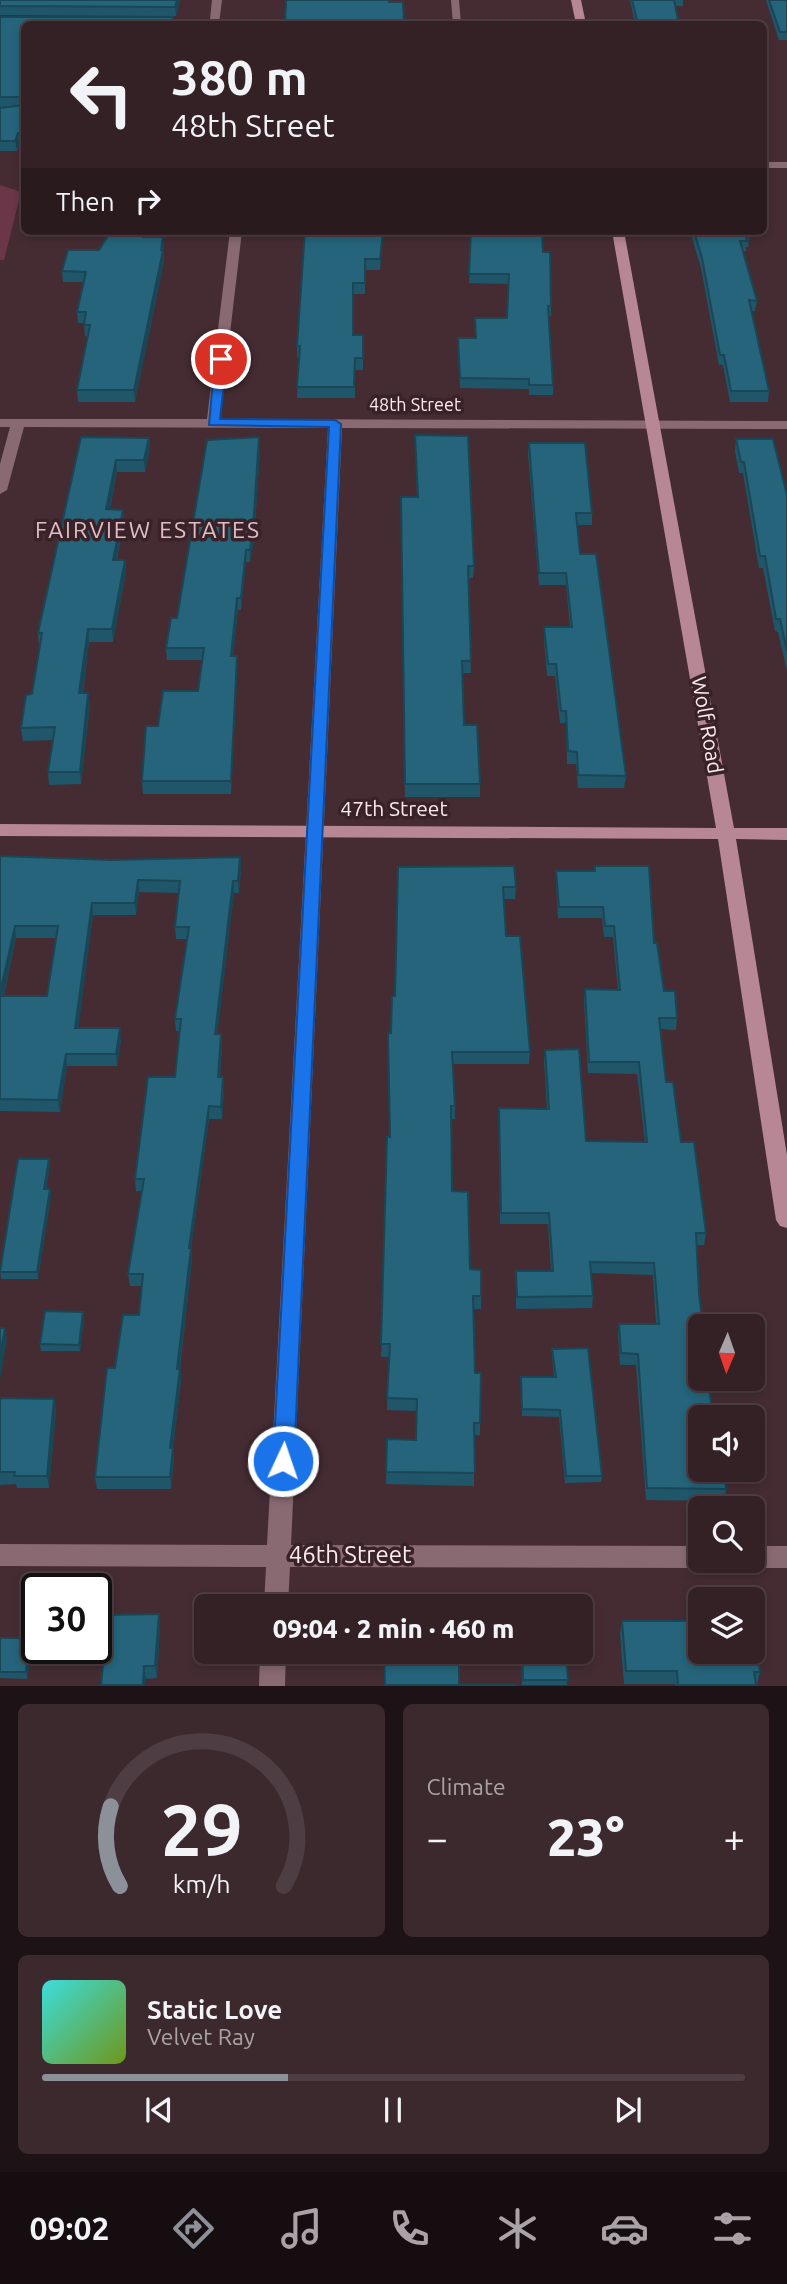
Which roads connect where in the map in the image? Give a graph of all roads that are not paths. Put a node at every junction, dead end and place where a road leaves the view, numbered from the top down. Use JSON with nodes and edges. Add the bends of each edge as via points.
{"nodes":[{"id":1,"x":217,"y":0,"type":"edge"},
{"id":2,"x":455,"y":0,"type":"edge"},
{"id":3,"x":576,"y":0,"type":"edge"},
{"id":4,"x":214,"y":21,"type":"edge"},
{"id":5,"x":457,"y":21,"type":"edge"},
{"id":6,"x":580,"y":21,"type":"edge"},
{"id":7,"x":767,"y":165,"type":"edge"},
{"id":8,"x":787,"y":165,"type":"edge"},
{"id":9,"x":236,"y":235,"type":"edge"},
{"id":10,"x":619,"y":235,"type":"edge"},
{"id":11,"x":0,"y":423,"type":"edge"},
{"id":12,"x":18,"y":423,"type":"junction"},
{"id":13,"x":213,"y":423,"type":"junction"},
{"id":14,"x":335,"y":424,"type":"junction"},
{"id":15,"x":652,"y":425,"type":"junction"},
{"id":16,"x":787,"y":425,"type":"edge"},
{"id":17,"x":0,"y":490,"type":"edge"},
{"id":18,"x":0,"y":830,"type":"edge"},
{"id":19,"x":315,"y":831,"type":"junction"},
{"id":20,"x":726,"y":834,"type":"junction"},
{"id":21,"x":787,"y":834,"type":"edge"},
{"id":22,"x":787,"y":1220,"type":"edge"},
{"id":23,"x":0,"y":1555,"type":"edge"},
{"id":24,"x":278,"y":1555,"type":"junction"},
{"id":25,"x":688,"y":1557,"type":"edge"},
{"id":26,"x":765,"y":1557,"type":"edge"},
{"id":27,"x":787,"y":1557,"type":"edge"},
{"id":28,"x":276,"y":1594,"type":"edge"},
{"id":29,"x":273,"y":1664,"type":"edge"},
{"id":30,"x":272,"y":1685,"type":"edge"}],
"edges":[{"from":1,"to":4,"type":"street"},
{"from":2,"to":5,"type":"lane"},
{"from":3,"to":6,"type":"main road"},
{"from":7,"to":8,"type":"street"},
{"from":9,"to":13,"type":"street"},
{"from":10,"to":15,"type":"main road","name":"Wolf Road"},
{"from":11,"to":12,"type":"street","name":"48th Street"},
{"from":12,"to":13,"type":"street","name":"48th Street"},
{"from":12,"to":17,"type":"street"},
{"from":13,"to":14,"type":"street","name":"48th Street"},
{"from":14,"to":15,"type":"street","name":"48th Street"},
{"from":14,"to":19,"type":"street"},
{"from":15,"to":16,"type":"street","name":"48th Street"},
{"from":15,"to":20,"type":"main road","name":"Wolf Road"},
{"from":18,"to":19,"type":"main road","name":"47th Street"},
{"from":19,"to":20,"type":"main road","name":"47th Street"},
{"from":19,"to":24,"type":"street"},
{"from":20,"to":21,"type":"main road","name":"47th Street"},
{"from":20,"to":22,"type":"main road","name":"Wolf Road"},
{"from":23,"to":24,"type":"street","name":"46th Street"},
{"from":24,"to":25,"type":"street","name":"46th Street"},
{"from":24,"to":28,"type":"street"},
{"from":26,"to":27,"type":"street"},
{"from":29,"to":30,"type":"street"}]}
